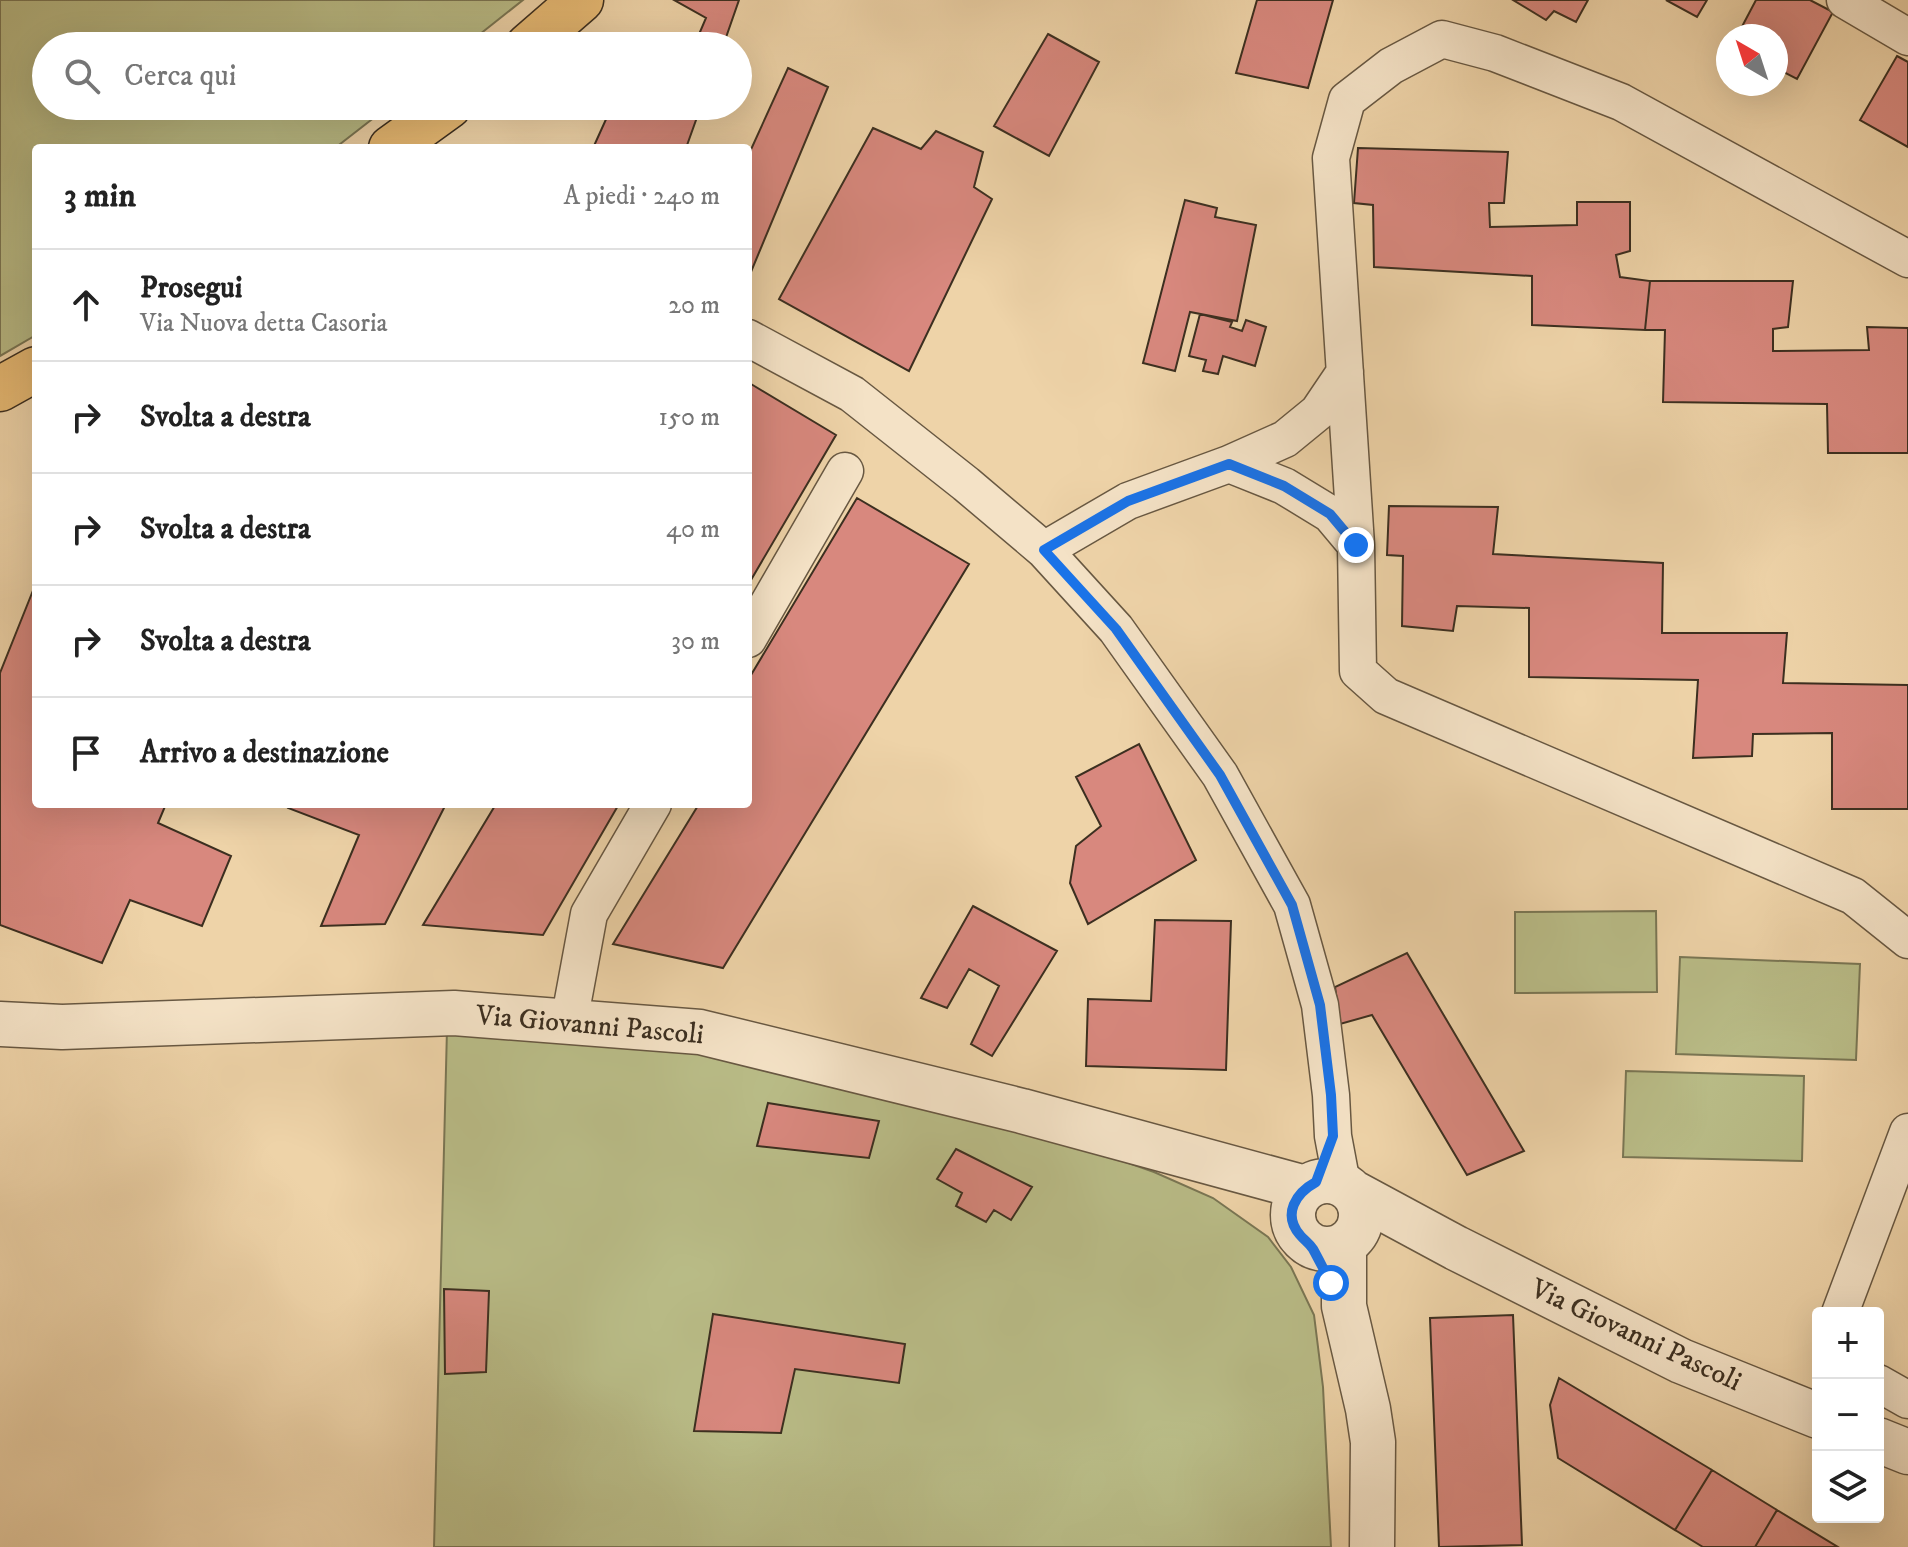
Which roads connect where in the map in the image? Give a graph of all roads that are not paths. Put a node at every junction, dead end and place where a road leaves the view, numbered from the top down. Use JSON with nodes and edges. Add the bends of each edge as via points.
{"nodes":[{"id":1,"x":581,"y":0,"type":"edge"},
{"id":2,"x":1845,"y":0,"type":"edge"},
{"id":3,"x":544,"y":32,"type":"edge"},
{"id":4,"x":1908,"y":37,"type":"edge"},
{"id":5,"x":430,"y":120,"type":"edge"},
{"id":6,"x":397,"y":144,"type":"edge"},
{"id":7,"x":1908,"y":259,"type":"edge"},
{"id":8,"x":752,"y":340,"type":"edge"},
{"id":9,"x":32,"y":371,"type":"edge"},
{"id":10,"x":1345,"y":372,"type":"junction"},
{"id":11,"x":0,"y":389,"type":"edge"},
{"id":12,"x":1229,"y":464,"type":"junction"},
{"id":13,"x":845,"y":471,"type":"dead end"},
{"id":14,"x":1356,"y":545,"type":"junction"},
{"id":15,"x":1044,"y":550,"type":"junction"},
{"id":16,"x":752,"y":632,"type":"edge"},
{"id":17,"x":651,"y":808,"type":"edge"},
{"id":18,"x":1908,"y":940,"type":"edge"},
{"id":19,"x":569,"y":1022,"type":"junction"},
{"id":20,"x":0,"y":1024,"type":"edge"},
{"id":21,"x":1908,"y":1132,"type":"edge"},
{"id":22,"x":1327,"y":1212,"type":"junction"},
{"id":23,"x":1842,"y":1307,"type":"edge"},
{"id":24,"x":1884,"y":1386,"type":"edge"},
{"id":25,"x":1908,"y":1400,"type":"edge"},
{"id":26,"x":1812,"y":1414,"type":"edge"},
{"id":27,"x":1884,"y":1442,"type":"edge"},
{"id":28,"x":1908,"y":1452,"type":"edge"},
{"id":29,"x":1372,"y":1547,"type":"edge"}],
"edges":[{"from":1,"to":3,"type":"highway"},
{"from":2,"to":4,"type":"street"},
{"from":5,"to":6,"type":"highway"},
{"from":7,"to":10,"type":"street","via":[[1621,102],[1495,53],[1442,39],[1391,66],[1347,100],[1331,158]]},
{"from":8,"to":15,"type":"street","via":[[852,394]]},
{"from":9,"to":11,"type":"highway"},
{"from":10,"to":12,"type":"street","via":[[1318,412],[1285,439]]},
{"from":10,"to":14,"type":"street"},
{"from":12,"to":14,"type":"street","via":[[1284,486],[1330,514]]},
{"from":12,"to":15,"type":"street","via":[[1128,501]]},
{"from":13,"to":16,"type":"street"},
{"from":14,"to":18,"type":"street","via":[[1358,671],[1386,696],[1853,896]]},
{"from":15,"to":22,"type":"street","via":[[1116,629],[1220,775],[1292,905],[1320,1005],[1331,1095]]},
{"from":17,"to":19,"type":"street","via":[[589,914]]},
{"from":19,"to":20,"type":"street","name":"Via Giovanni Pascoli","via":[[454,1013],[62,1027]]},
{"from":19,"to":22,"type":"street","name":"Via Giovanni Pascoli","via":[[700,1032],[1022,1111],[1167,1151]]},
{"from":21,"to":23,"type":"street"},
{"from":22,"to":26,"type":"street","name":"Via Giovanni Pascoli","via":[[1456,1248],[1681,1361]]},
{"from":22,"to":29,"type":"street","via":[[1371,1425]]},
{"from":24,"to":25,"type":"street"},
{"from":27,"to":28,"type":"street"}]}
